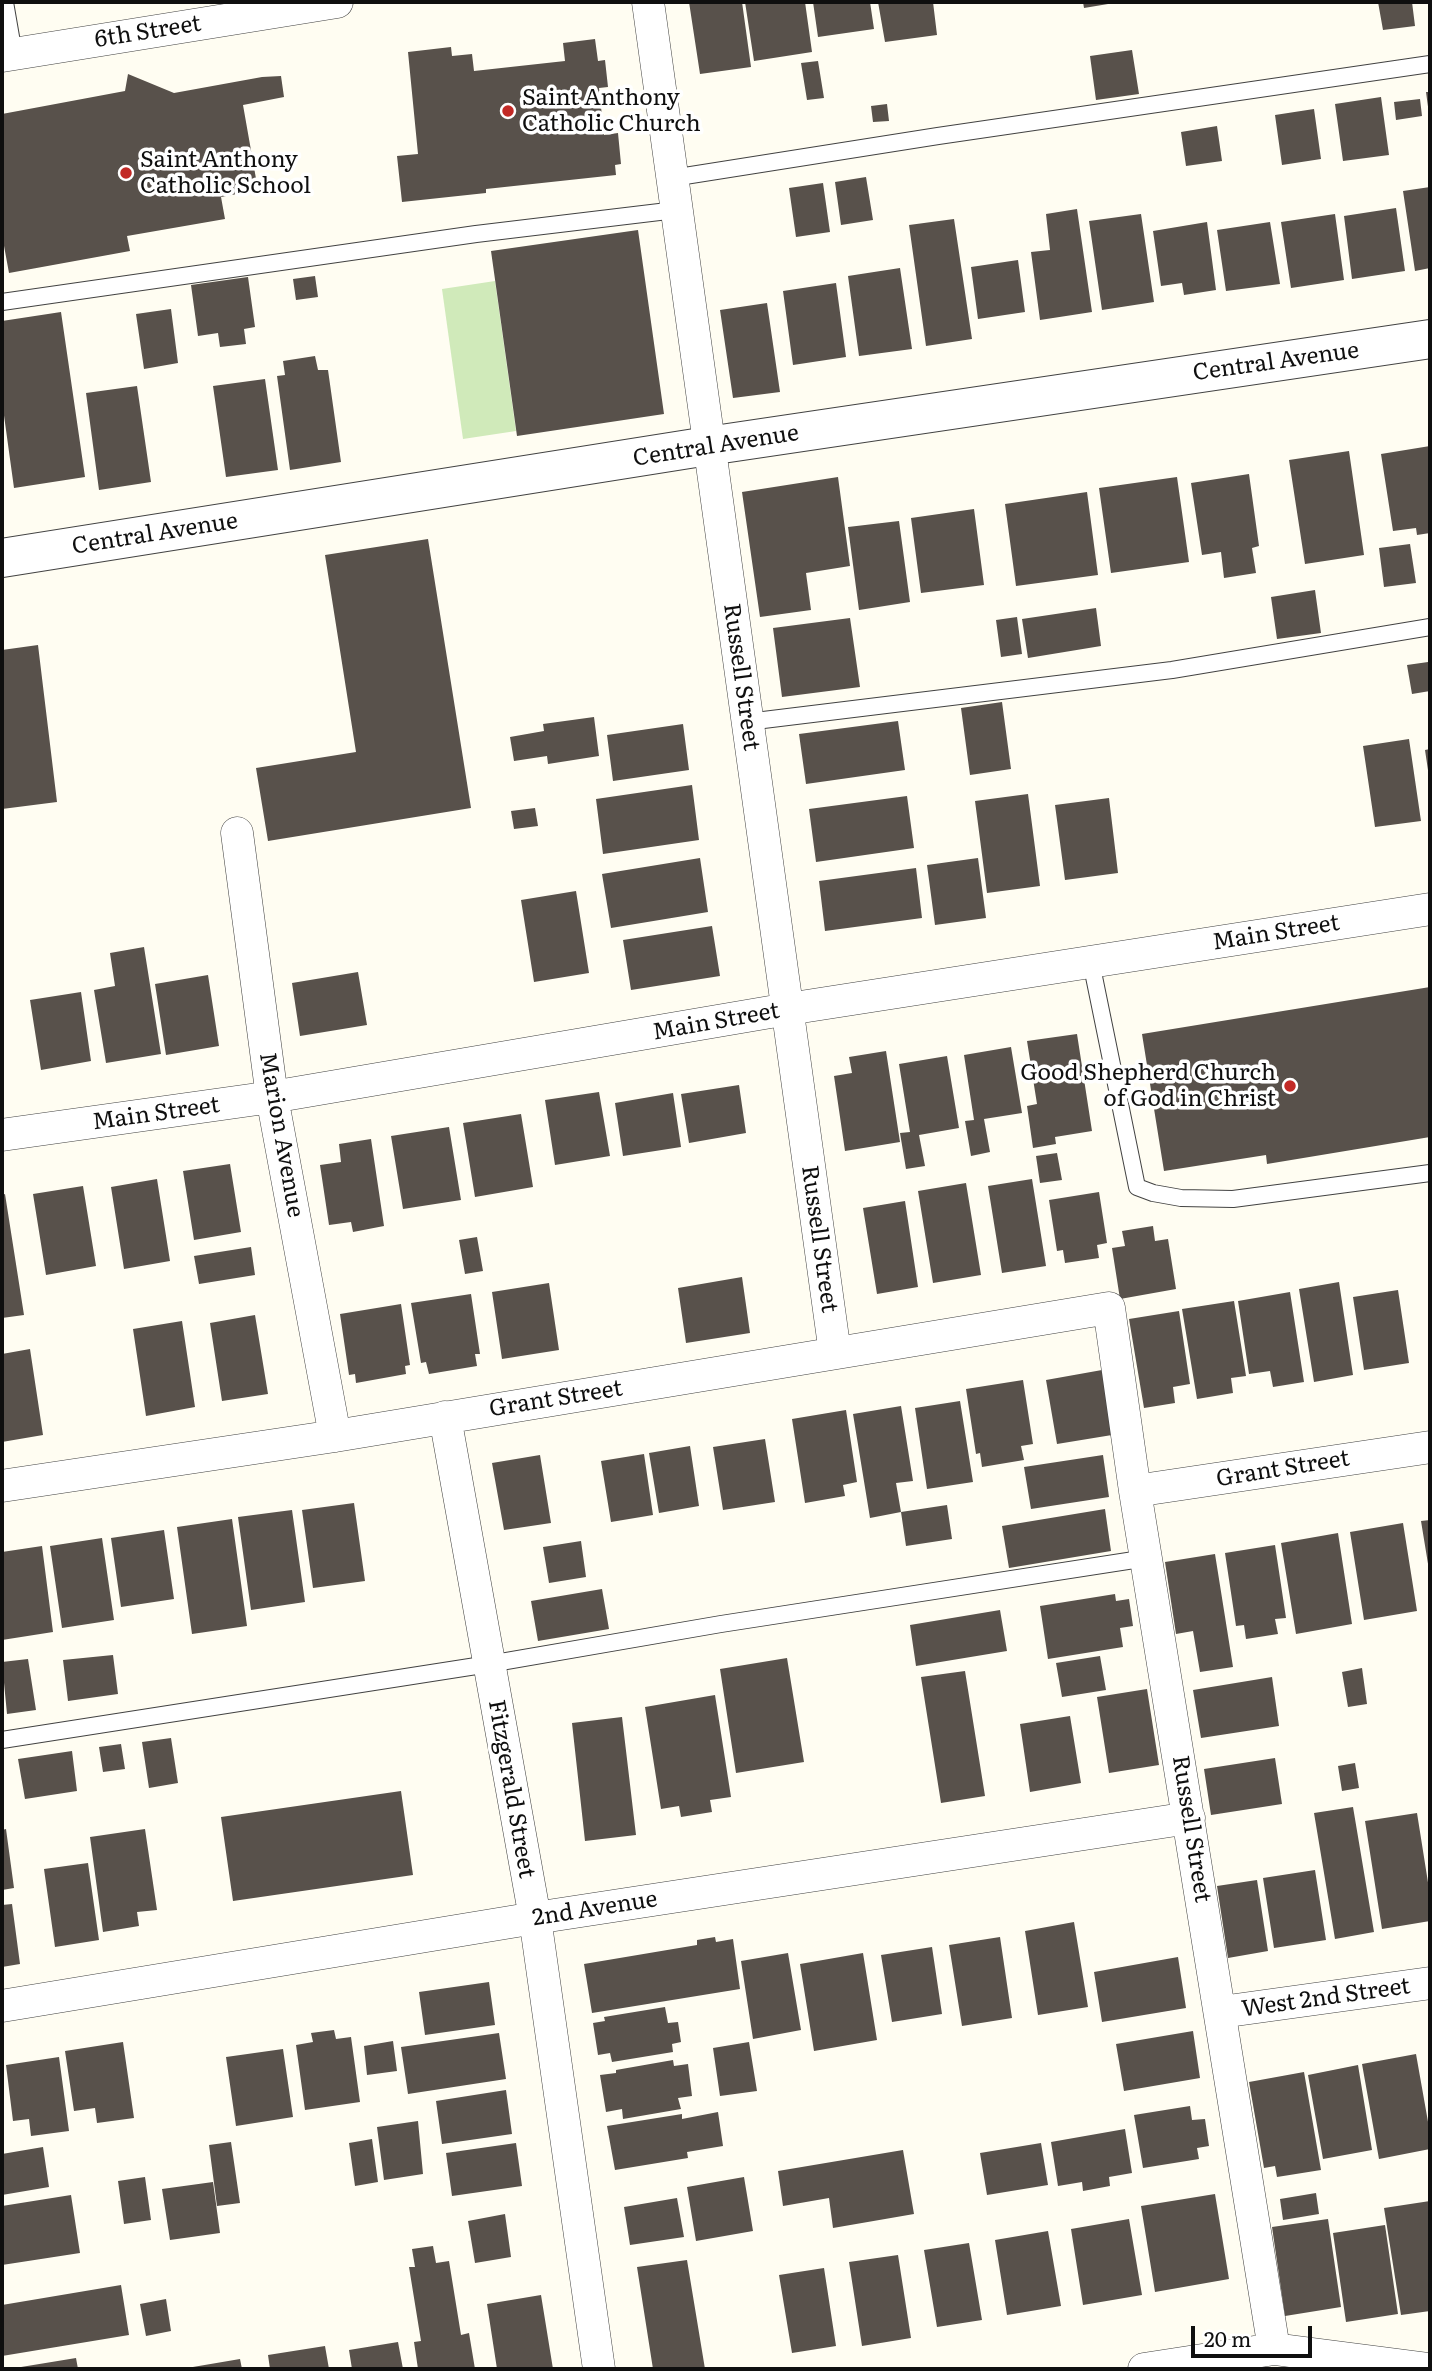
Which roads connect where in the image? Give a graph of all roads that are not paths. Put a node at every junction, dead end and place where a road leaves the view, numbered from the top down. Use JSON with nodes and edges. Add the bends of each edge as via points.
{"nodes":[{"id":1,"x":5,"y":2,"type":"edge"},
{"id":2,"x":337,"y":2,"type":"edge"},
{"id":3,"x":648,"y":2,"type":"edge"},
{"id":4,"x":8,"y":55,"type":"edge"},
{"id":5,"x":1430,"y":64,"type":"edge"},
{"id":6,"x":672,"y":178,"type":"junction"},
{"id":7,"x":676,"y":210,"type":"junction"},
{"id":8,"x":2,"y":302,"type":"edge"},
{"id":9,"x":1430,"y":339,"type":"edge"},
{"id":10,"x":708,"y":446,"type":"junction"},
{"id":11,"x":2,"y":558,"type":"edge"},
{"id":12,"x":1430,"y":627,"type":"edge"},
{"id":13,"x":747,"y":722,"type":"junction"},
{"id":14,"x":237,"y":833,"type":"dead end"},
{"id":15,"x":1430,"y":909,"type":"edge"},
{"id":16,"x":1091,"y":962,"type":"junction"},
{"id":17,"x":788,"y":1009,"type":"junction"},
{"id":18,"x":272,"y":1097,"type":"junction"},
{"id":19,"x":2,"y":1135,"type":"edge"},
{"id":20,"x":1430,"y":1173,"type":"edge"},
{"id":21,"x":1109,"y":1308,"type":"joint"},
{"id":22,"x":835,"y":1353,"type":"junction"},
{"id":23,"x":445,"y":1417,"type":"junction"},
{"id":24,"x":335,"y":1436,"type":"junction"},
{"id":25,"x":1430,"y":1447,"type":"edge"},
{"id":26,"x":2,"y":1486,"type":"edge"},
{"id":27,"x":1135,"y":1490,"type":"junction"},
{"id":28,"x":1147,"y":1558,"type":"junction"},
{"id":29,"x":489,"y":1664,"type":"junction"},
{"id":30,"x":2,"y":1740,"type":"edge"},
{"id":31,"x":1189,"y":1818,"type":"junction"},
{"id":32,"x":535,"y":1918,"type":"junction"},
{"id":33,"x":1430,"y":1983,"type":"edge"},
{"id":34,"x":2,"y":2006,"type":"edge"},
{"id":35,"x":1221,"y":2012,"type":"junction"},
{"id":36,"x":1274,"y":2359,"type":"edge"},
{"id":37,"x":599,"y":2369,"type":"edge"},
{"id":38,"x":1144,"y":2369,"type":"edge"},
{"id":39,"x":1429,"y":2369,"type":"edge"}],
"edges":[{"from":1,"to":4,"type":"lane"},
{"from":2,"to":4,"type":"street","name":"6th Street"},
{"from":3,"to":6,"type":"street","name":"Russell Street"},
{"from":5,"to":6,"type":"lane"},
{"from":6,"to":7,"type":"street","name":"Russell Street"},
{"from":7,"to":8,"type":"lane"},
{"from":7,"to":10,"type":"street","name":"Russell Street"},
{"from":9,"to":10,"type":"street","name":"Central Avenue"},
{"from":10,"to":11,"type":"street","name":"Central Avenue"},
{"from":10,"to":13,"type":"street","name":"Russell Street"},
{"from":12,"to":13,"type":"lane","via":[[1172,670]]},
{"from":13,"to":17,"type":"street","name":"Russell Street"},
{"from":14,"to":18,"type":"street","name":"Marion Avenue"},
{"from":15,"to":16,"type":"street","name":"Main Street"},
{"from":16,"to":17,"type":"street","name":"Main Street"},
{"from":16,"to":20,"type":"lane","via":[[1137,1186],[1181,1198],[1233,1199]]},
{"from":17,"to":18,"type":"street","name":"Main Street"},
{"from":17,"to":22,"type":"street","name":"Russell Street"},
{"from":18,"to":19,"type":"street","name":"Main Street"},
{"from":18,"to":24,"type":"street","name":"Marion Avenue"},
{"from":21,"to":22,"type":"street","name":"Grant Street"},
{"from":21,"to":27,"type":"street","name":"Russell Street"},
{"from":22,"to":23,"type":"street","name":"Grant Street"},
{"from":23,"to":24,"type":"street","name":"Grant Street"},
{"from":23,"to":29,"type":"street","name":"Fitzgerald Street"},
{"from":24,"to":26,"type":"street","name":"Grant Street"},
{"from":25,"to":27,"type":"street","name":"Grant Street"},
{"from":27,"to":28,"type":"street","name":"Russell Street"},
{"from":28,"to":29,"type":"lane"},
{"from":28,"to":31,"type":"street","name":"Russell Street"},
{"from":29,"to":30,"type":"lane"},
{"from":29,"to":32,"type":"street","name":"Fitzgerald Street"},
{"from":31,"to":32,"type":"street","name":"2nd Avenue"},
{"from":31,"to":35,"type":"street","name":"Russell Street"},
{"from":32,"to":34,"type":"street","name":"2nd Avenue"},
{"from":32,"to":37,"type":"street","name":"Fitzgerald Street"},
{"from":33,"to":35,"type":"street","name":"West 2nd Street"},
{"from":35,"to":36,"type":"street","name":"Russell Street"},
{"from":36,"to":38,"type":"street"},
{"from":36,"to":39,"type":"street"}]}
